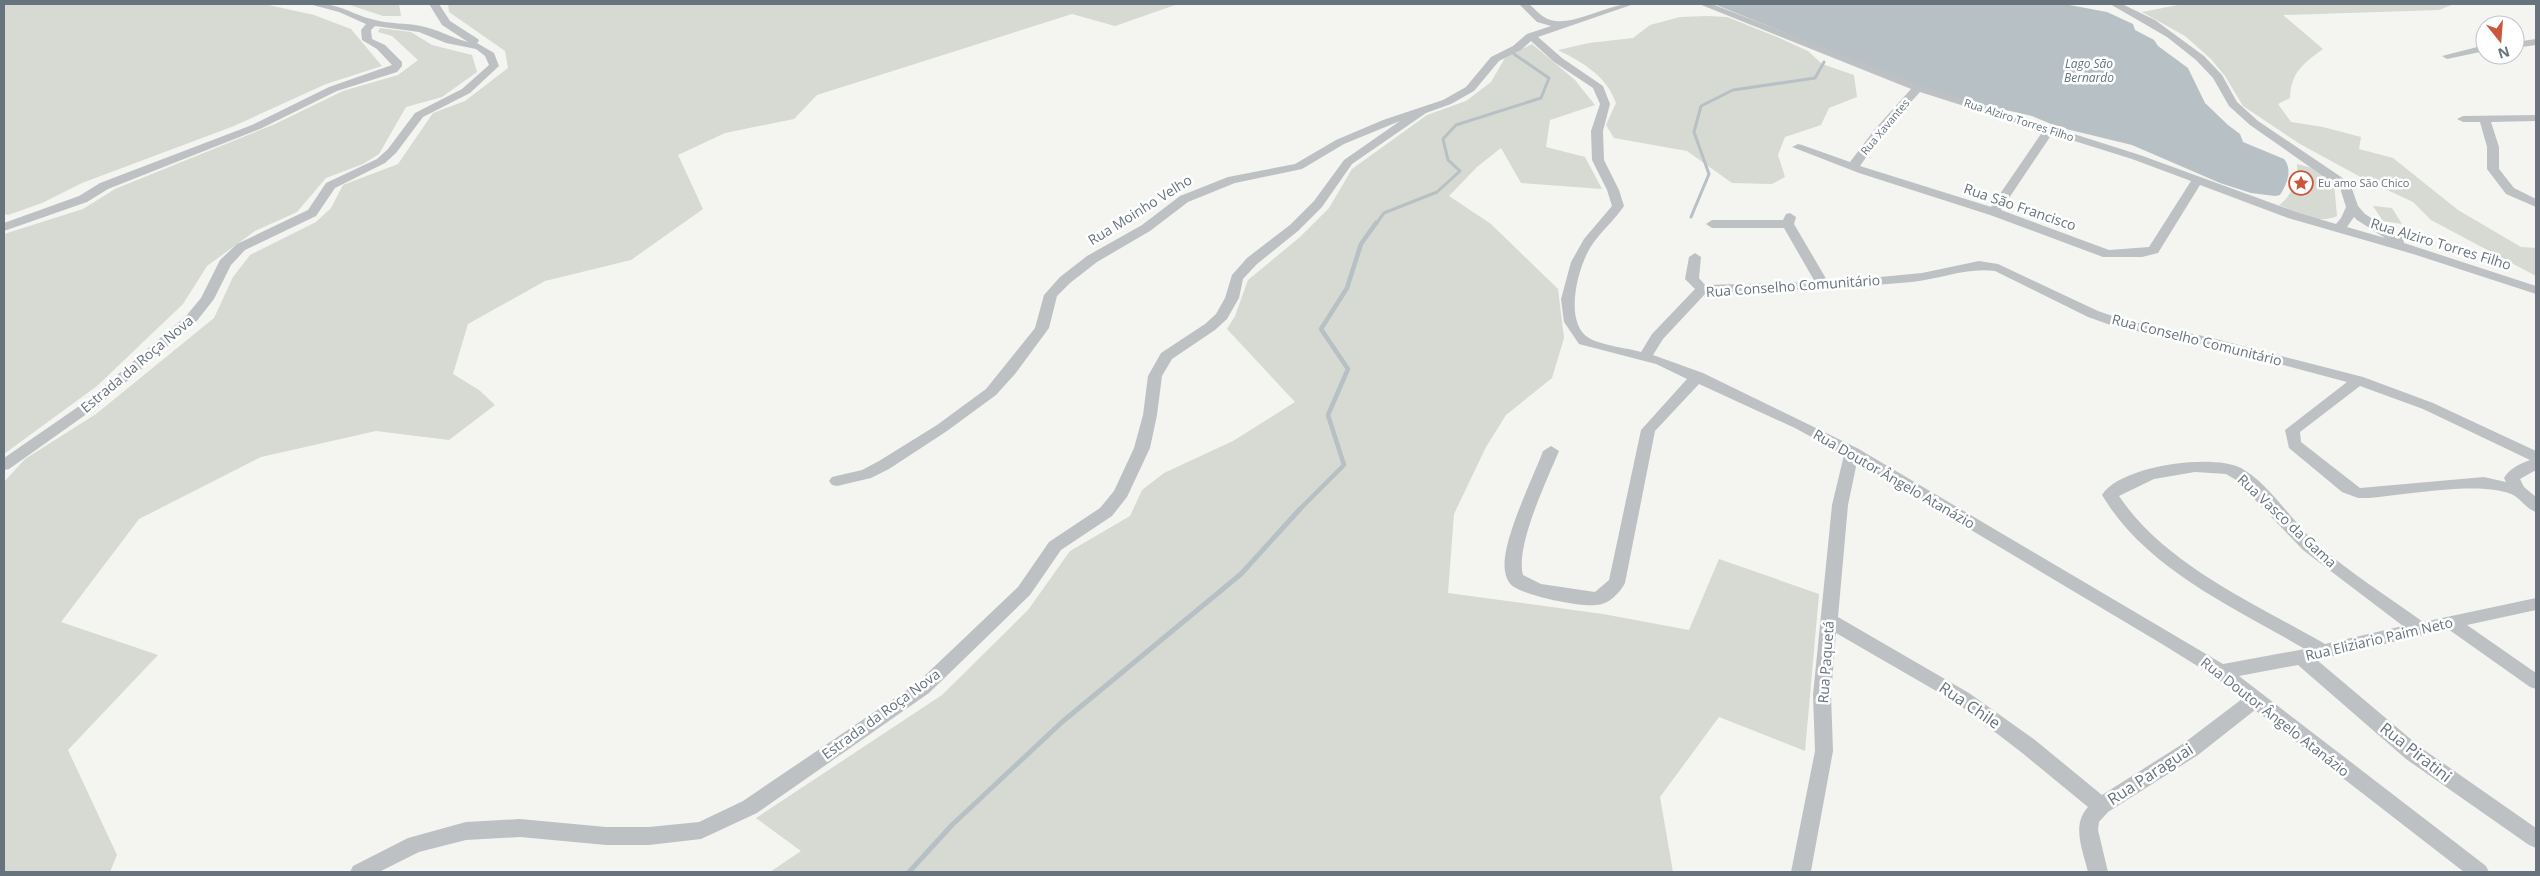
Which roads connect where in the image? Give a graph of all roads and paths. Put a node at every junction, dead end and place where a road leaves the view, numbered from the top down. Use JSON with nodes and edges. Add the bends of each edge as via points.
{"nodes":[{"id":1,"x":314,"y":4,"type":"edge"},
{"id":2,"x":434,"y":4,"type":"edge"},
{"id":3,"x":1524,"y":4,"type":"edge"},
{"id":4,"x":1629,"y":4,"type":"edge"},
{"id":5,"x":1704,"y":4,"type":"edge"},
{"id":6,"x":2115,"y":4,"type":"edge"},
{"id":7,"x":372,"y":23,"type":"junction"},
{"id":8,"x":1558,"y":25,"type":"junction"},
{"id":9,"x":1531,"y":36,"type":"junction"},
{"id":10,"x":482,"y":49,"type":"junction"},
{"id":11,"x":2475,"y":50,"type":"edge"},
{"id":12,"x":2447,"y":56,"type":"dead end"},
{"id":13,"x":1918,"y":88,"type":"junction"},
{"id":14,"x":1422,"y":112,"type":"junction"},
{"id":15,"x":2536,"y":118,"type":"edge"},
{"id":16,"x":2463,"y":119,"type":"dead end"},
{"id":17,"x":2485,"y":119,"type":"junction"},
{"id":18,"x":2049,"y":130,"type":"junction"},
{"id":19,"x":1798,"y":147,"type":"dead end"},
{"id":20,"x":1852,"y":167,"type":"junction"},
{"id":21,"x":2198,"y":179,"type":"junction"},
{"id":22,"x":2536,"y":190,"type":"edge"},
{"id":23,"x":2510,"y":191,"type":"junction"},
{"id":24,"x":2536,"y":203,"type":"edge"},
{"id":25,"x":2352,"y":207,"type":"junction"},
{"id":26,"x":1994,"y":212,"type":"junction"},
{"id":27,"x":1712,"y":224,"type":"dead end"},
{"id":28,"x":4,"y":227,"type":"edge"},
{"id":29,"x":2337,"y":229,"type":"junction"},
{"id":30,"x":2418,"y":251,"type":"junction"},
{"id":31,"x":1694,"y":257,"type":"dead end"},
{"id":32,"x":1824,"y":286,"type":"junction"},
{"id":33,"x":1702,"y":289,"type":"junction"},
{"id":34,"x":2536,"y":290,"type":"edge"},
{"id":35,"x":1645,"y":357,"type":"junction"},
{"id":36,"x":1698,"y":376,"type":"junction"},
{"id":37,"x":2358,"y":380,"type":"junction"},
{"id":38,"x":1551,"y":451,"type":"dead end"},
{"id":39,"x":1852,"y":452,"type":"junction"},
{"id":40,"x":2536,"y":457,"type":"edge"},
{"id":41,"x":2536,"y":464,"type":"edge"},
{"id":42,"x":4,"y":465,"type":"edge"},
{"id":43,"x":837,"y":482,"type":"dead end"},
{"id":44,"x":2518,"y":490,"type":"junction"},
{"id":45,"x":2536,"y":506,"type":"edge"},
{"id":46,"x":2536,"y":604,"type":"edge"},
{"id":47,"x":1829,"y":620,"type":"junction"},
{"id":48,"x":2452,"y":622,"type":"junction"},
{"id":49,"x":2420,"y":630,"type":"junction"},
{"id":50,"x":2322,"y":651,"type":"junction"},
{"id":51,"x":2301,"y":657,"type":"junction"},
{"id":52,"x":2221,"y":672,"type":"junction"},
{"id":53,"x":2536,"y":682,"type":"edge"},
{"id":54,"x":2256,"y":699,"type":"junction"},
{"id":55,"x":2101,"y":806,"type":"junction"},
{"id":56,"x":2536,"y":839,"type":"edge"},
{"id":57,"x":1800,"y":871,"type":"edge"},
{"id":58,"x":360,"y":872,"type":"edge"},
{"id":59,"x":2098,"y":872,"type":"edge"},
{"id":60,"x":2479,"y":872,"type":"edge"}],
"edges":[{"from":1,"to":7,"type":"street","via":[[342,10]]},
{"from":2,"to":10,"type":"street","via":[[446,23]]},
{"from":3,"to":8,"type":"street","via":[[1541,20]]},
{"from":4,"to":8,"type":"street","name":"Rua Moinho Velho"},
{"from":5,"to":13,"type":"street","name":"Rua Alziro Torres Filho"},
{"from":6,"to":25,"type":"street","via":[[2151,22],[2200,58],[2218,77],[2232,104],[2254,123],[2346,186]]},
{"from":7,"to":10,"type":"street","via":[[421,29]]},
{"from":7,"to":28,"type":"street","via":[[366,30],[367,40],[397,62],[393,70],[333,89],[256,127],[112,182],[83,199]]},
{"from":8,"to":9,"type":"street","name":"Rua Moinho Velho"},
{"from":9,"to":14,"type":"street","name":"Rua Moinho Velho","via":[[1517,48],[1495,59],[1466,92]]},
{"from":9,"to":35,"type":"street","name":"Rua Doutor Ângelo Atanázio","via":[[1558,60],[1598,86],[1605,104],[1597,131],[1598,160],[1618,206],[1583,248],[1570,283],[1568,314],[1575,332],[1584,341]]},
{"from":10,"to":42,"type":"street","name":"Estrada da Roça Nova","via":[[494,64],[490,72],[460,95],[424,111],[387,156],[369,168],[335,182],[312,213],[241,247],[225,263],[207,299],[191,319],[93,403]]},
{"from":11,"to":12,"type":"street"},
{"from":13,"to":18,"type":"street","name":"Rua Alziro Torres Filho"},
{"from":13,"to":20,"type":"street","name":"Rua Xavantes"},
{"from":14,"to":43,"type":"street","name":"Rua Moinho Velho","via":[[1398,117],[1340,142],[1304,164],[1232,180],[1184,199],[1146,228],[1092,259],[1065,280],[1051,295],[1038,334],[990,392],[884,465]]},
{"from":14,"to":58,"type":"street","name":"Estrada da Roça Nova","via":[[1348,162],[1318,204],[1236,278],[1232,298],[1222,316],[1166,356],[1155,376],[1142,448],[1121,493],[1100,516],[1055,546],[1024,590],[923,688],[750,807],[701,830],[649,836],[606,836],[520,828],[481,829],[415,844]]},
{"from":15,"to":17,"type":"street"},
{"from":16,"to":17,"type":"street"},
{"from":17,"to":23,"type":"street","via":[[2493,148],[2493,169]]},
{"from":18,"to":21,"type":"street","name":"Rua Alziro Torres Filho"},
{"from":18,"to":26,"type":"street"},
{"from":19,"to":20,"type":"street","name":"Rua São Francisco"},
{"from":20,"to":26,"type":"street","name":"Rua São Francisco"},
{"from":21,"to":26,"type":"street","name":"Rua São Francisco","via":[[2154,250],[2142,253],[2108,254]]},
{"from":21,"to":29,"type":"street","name":"Rua Alziro Torres Filho"},
{"from":22,"to":23,"type":"street"},
{"from":23,"to":24,"type":"street"},
{"from":25,"to":29,"type":"street"},
{"from":25,"to":30,"type":"street","via":[[2362,217]]},
{"from":27,"to":32,"type":"street","via":[[1789,220]]},
{"from":29,"to":30,"type":"street","name":"Rua Alziro Torres Filho"},
{"from":30,"to":34,"type":"street","name":"Rua Alziro Torres Filho"},
{"from":31,"to":33,"type":"street","via":[[1692,279]]},
{"from":32,"to":33,"type":"street","name":"Rua Conselho Comunitário"},
{"from":32,"to":37,"type":"street","name":"Rua Conselho Comunitário","via":[[1922,278],[1979,265],[1998,268],[2093,314],[2121,324],[2208,341]]},
{"from":33,"to":35,"type":"street","name":"Rua Conselho Comunitário","via":[[1657,338]]},
{"from":35,"to":36,"type":"street","name":"Rua Doutor Ângelo Atanázio"},
{"from":36,"to":38,"type":"street","via":[[1648,430],[1617,583],[1596,599],[1529,587],[1516,579],[1511,569],[1519,534]]},
{"from":36,"to":39,"type":"street","name":"Rua Doutor Ângelo Atanázio"},
{"from":37,"to":40,"type":"street","name":"Rua Conselho Comunitário","via":[[2428,406]]},
{"from":37,"to":44,"type":"street","via":[[2292,430],[2294,444],[2348,488],[2369,494],[2484,482]]},
{"from":39,"to":47,"type":"street","name":"Rua Paquetá","via":[[1840,506]]},
{"from":39,"to":52,"type":"street","name":"Rua Doutor Ângelo Atanázio"},
{"from":41,"to":44,"type":"street","via":[[2512,478]]},
{"from":44,"to":45,"type":"street"},
{"from":46,"to":48,"type":"street","name":"Rua Eliziario Paim Neto","via":[[2524,604]]},
{"from":47,"to":55,"type":"street","name":"Rua Chile","via":[[1963,698]]},
{"from":47,"to":57,"type":"street","name":"Rua Paquetá","via":[[1822,695],[1824,751]]},
{"from":48,"to":49,"type":"street","name":"Rua Eliziario Paim Neto"},
{"from":48,"to":53,"type":"street"},
{"from":49,"to":50,"type":"street","name":"Rua Eliziario Paim Neto"},
{"from":49,"to":50,"type":"street","name":"Rua Vasco da Gama","via":[[2350,580],[2310,546],[2250,483],[2225,468],[2162,471],[2118,488],[2110,495],[2117,509],[2144,536],[2192,574]]},
{"from":50,"to":51,"type":"street","name":"Rua Eliziario Paim Neto"},
{"from":51,"to":52,"type":"street","name":"Rua Eliziario Paim Neto"},
{"from":51,"to":56,"type":"street","name":"Rua Piratini","via":[[2413,753]]},
{"from":52,"to":54,"type":"street","name":"Rua Doutor Ângelo Atanázio"},
{"from":54,"to":55,"type":"street","name":"Rua Paraguai","via":[[2191,749]]},
{"from":54,"to":60,"type":"street","name":"Rua Doutor Ângelo Atanázio"},
{"from":55,"to":59,"type":"street","name":"Rua Paraguai","via":[[2090,818],[2088,830]]}]}
